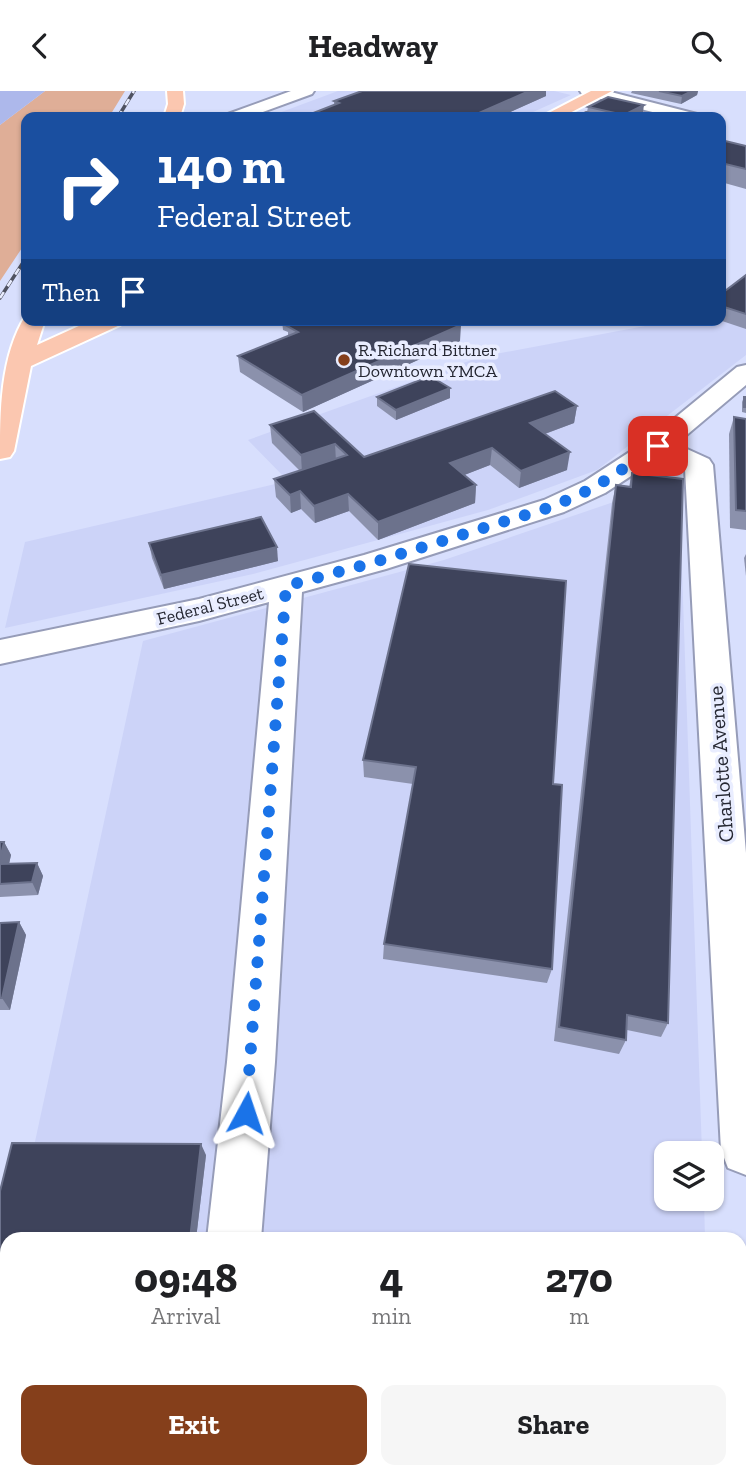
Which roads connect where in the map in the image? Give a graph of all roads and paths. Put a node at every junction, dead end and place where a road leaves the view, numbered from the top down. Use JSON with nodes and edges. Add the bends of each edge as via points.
{"nodes":[{"id":1,"x":175,"y":91,"type":"edge"},
{"id":2,"x":306,"y":91,"type":"edge"},
{"id":3,"x":597,"y":92,"type":"edge"},
{"id":4,"x":174,"y":112,"type":"edge"},
{"id":5,"x":248,"y":112,"type":"edge"},
{"id":6,"x":559,"y":112,"type":"edge"},
{"id":7,"x":672,"y":112,"type":"edge"},
{"id":8,"x":32,"y":326,"type":"edge"},
{"id":9,"x":99,"y":326,"type":"edge"},
{"id":10,"x":19,"y":362,"type":"junction"},
{"id":11,"x":746,"y":372,"type":"edge"},
{"id":12,"x":658,"y":446,"type":"junction"},
{"id":13,"x":0,"y":451,"type":"edge"},
{"id":14,"x":286,"y":586,"type":"junction"},
{"id":15,"x":0,"y":652,"type":"edge"},
{"id":16,"x":746,"y":1150,"type":"edge"},
{"id":17,"x":235,"y":1232,"type":"edge"}],
"edges":[{"from":1,"to":4,"type":"main road"},
{"from":2,"to":5,"type":"street"},
{"from":3,"to":6,"type":"main road"},
{"from":3,"to":7,"type":"street"},
{"from":8,"to":10,"type":"main road"},
{"from":9,"to":10,"type":"main road"},
{"from":10,"to":13,"type":"main road"},
{"from":11,"to":12,"type":"street","name":"Federal Street"},
{"from":12,"to":14,"type":"street","name":"Federal Street","via":[[595,487],[554,506]]},
{"from":12,"to":16,"type":"street","name":"Charlotte Avenue","via":[[699,465]]},
{"from":14,"to":15,"type":"street","name":"Federal Street","via":[[199,610]]},
{"from":14,"to":17,"type":"street"}]}
